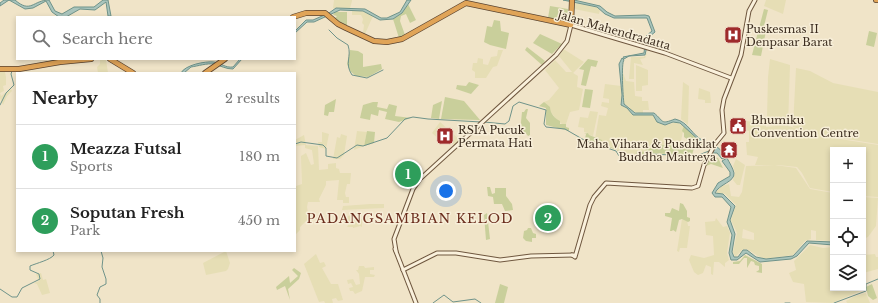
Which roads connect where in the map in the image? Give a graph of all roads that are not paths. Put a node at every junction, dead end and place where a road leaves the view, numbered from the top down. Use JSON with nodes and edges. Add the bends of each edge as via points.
{"nodes":[{"id":1,"x":755,"y":0,"type":"edge"},
{"id":2,"x":572,"y":3,"type":"edge"},
{"id":3,"x":296,"y":16,"type":"edge"},
{"id":4,"x":571,"y":25,"type":"junction"},
{"id":5,"x":82,"y":60,"type":"edge"},
{"id":6,"x":113,"y":60,"type":"edge"},
{"id":7,"x":223,"y":60,"type":"edge"},
{"id":8,"x":0,"y":69,"type":"edge"},
{"id":9,"x":133,"y":72,"type":"edge"},
{"id":10,"x":206,"y":72,"type":"edge"},
{"id":11,"x":731,"y":78,"type":"junction"},
{"id":12,"x":403,"y":270,"type":"junction"},
{"id":13,"x":416,"y":303,"type":"edge"}],
"edges":[{"from":1,"to":11,"type":"main road","via":[[749,11],[741,55]]},
{"from":2,"to":4,"type":"highway"},
{"from":3,"to":4,"type":"highway","name":"Jalan Mahendradatta","via":[[306,13],[326,14],[346,28],[381,42],[402,39],[466,3]]},
{"from":4,"to":11,"type":"main road","name":"Jalan Mahendradatta","via":[[646,47]]},
{"from":4,"to":12,"type":"main road","via":[[567,41],[560,51],[420,179],[413,189],[392,239]]},
{"from":5,"to":8,"type":"highway","via":[[46,64],[20,71]]},
{"from":6,"to":9,"type":"highway"},
{"from":7,"to":10,"type":"highway"},
{"from":11,"to":12,"type":"main road","via":[[722,110],[724,132],[704,166],[697,187],[610,182],[605,184],[590,205],[574,256],[531,256],[500,260],[440,252]]},
{"from":12,"to":13,"type":"main road"}]}
